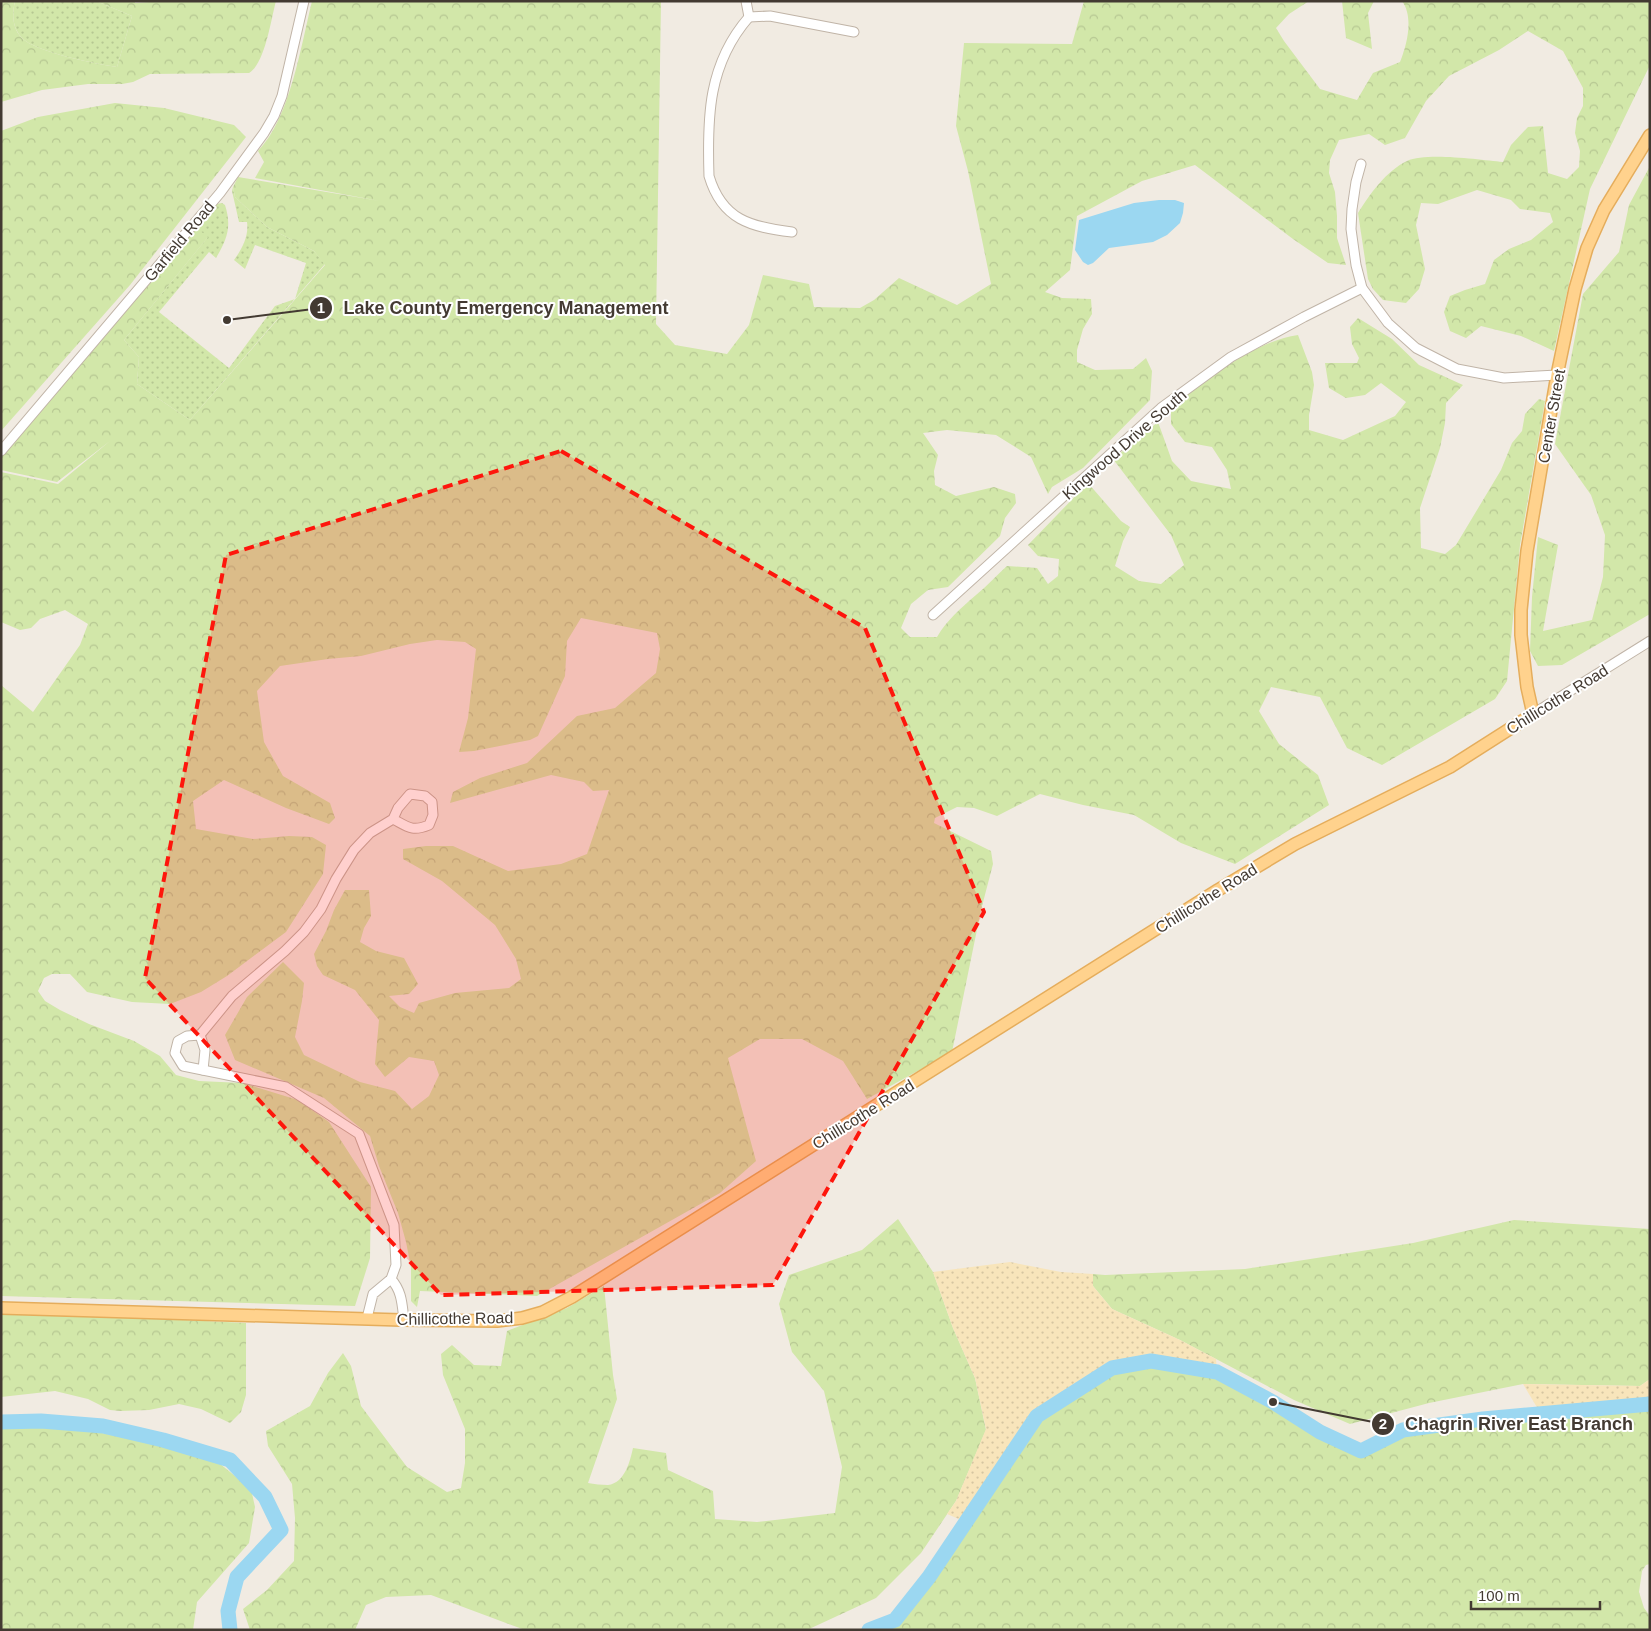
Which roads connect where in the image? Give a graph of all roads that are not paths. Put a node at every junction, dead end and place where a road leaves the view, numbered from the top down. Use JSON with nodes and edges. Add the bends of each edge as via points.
{"nodes":[{"id":1,"x":304,"y":1,"type":"edge"},
{"id":2,"x":746,"y":1,"type":"edge"},
{"id":3,"x":749,"y":18,"type":"junction"},
{"id":4,"x":854,"y":32,"type":"dead end"},
{"id":5,"x":1650,"y":135,"type":"edge"},
{"id":6,"x":1361,"y":164,"type":"dead end"},
{"id":7,"x":792,"y":232,"type":"dead end"},
{"id":8,"x":1362,"y":288,"type":"junction"},
{"id":9,"x":1557,"y":375,"type":"junction"},
{"id":10,"x":1,"y":451,"type":"edge"},
{"id":11,"x":933,"y":615,"type":"dead end"},
{"id":12,"x":1649,"y":643,"type":"edge"},
{"id":13,"x":1533,"y":714,"type":"junction"},
{"id":14,"x":393,"y":819,"type":"junction"},
{"id":15,"x":200,"y":1035,"type":"junction"},
{"id":16,"x":203,"y":1070,"type":"junction"},
{"id":17,"x":391,"y":1279,"type":"junction"},
{"id":18,"x":1,"y":1308,"type":"edge"},
{"id":19,"x":367,"y":1318,"type":"junction"},
{"id":20,"x":404,"y":1320,"type":"junction"}],
"edges":[{"from":1,"to":10,"type":"street","name":"Garfield Road","via":[[282,96],[264,132],[220,193]]},
{"from":2,"to":3,"type":"street"},
{"from":3,"to":4,"type":"street","via":[[770,16]]},
{"from":3,"to":7,"type":"street","via":[[726,52],[713,87],[709,176],[721,202],[740,220]]},
{"from":5,"to":9,"type":"main road","name":"Center Street","via":[[1604,210],[1587,248]]},
{"from":6,"to":8,"type":"street","via":[[1351,229]]},
{"from":8,"to":9,"type":"street","via":[[1388,323],[1416,348],[1456,369],[1504,378]]},
{"from":8,"to":11,"type":"street","name":"Kingwood Drive South","via":[[1231,357],[1161,408]]},
{"from":9,"to":13,"type":"main road","name":"Center Street","via":[[1527,551],[1521,610],[1521,635]]},
{"from":12,"to":13,"type":"street","name":"Chillicothe Road"},
{"from":13,"to":20,"type":"main road","name":"Chillicothe Road","via":[[1450,767],[1295,844],[1218,890],[564,1301],[522,1318]]},
{"from":14,"to":14,"type":"street","via":[[410,794],[425,796],[432,802],[433,815],[424,827],[406,826]]},
{"from":14,"to":15,"type":"street","via":[[370,833],[354,850],[322,908],[304,932],[232,996]]},
{"from":15,"to":16,"type":"street","via":[[205,1050]]},
{"from":15,"to":16,"type":"street","via":[[178,1041],[175,1053],[183,1066]]},
{"from":16,"to":17,"type":"street","via":[[286,1087],[358,1134],[394,1225],[396,1265]]},
{"from":17,"to":19,"type":"street","via":[[373,1294]]},
{"from":17,"to":20,"type":"street","via":[[401,1296]]},
{"from":18,"to":19,"type":"main road","name":"Chillicothe Road"},
{"from":19,"to":20,"type":"main road","name":"Chillicothe Road"}]}
